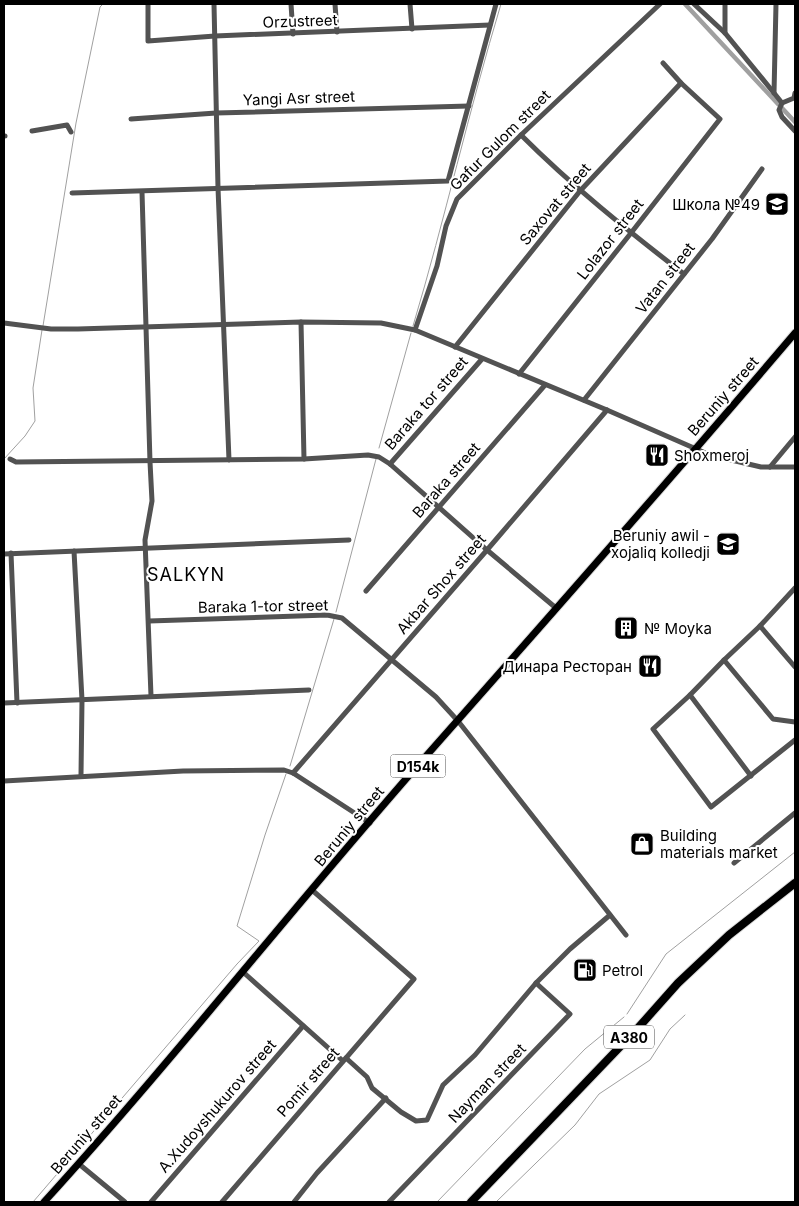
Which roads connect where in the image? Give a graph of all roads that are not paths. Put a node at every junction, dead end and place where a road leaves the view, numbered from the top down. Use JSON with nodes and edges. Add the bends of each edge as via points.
{"nodes":[{"id":1,"x":148,"y":4,"type":"edge"},
{"id":2,"x":214,"y":4,"type":"edge"},
{"id":3,"x":291,"y":4,"type":"edge"},
{"id":4,"x":335,"y":4,"type":"edge"},
{"id":5,"x":410,"y":4,"type":"edge"},
{"id":6,"x":496,"y":4,"type":"edge"},
{"id":7,"x":660,"y":4,"type":"edge"},
{"id":8,"x":694,"y":4,"type":"edge"},
{"id":9,"x":725,"y":4,"type":"edge"},
{"id":10,"x":776,"y":4,"type":"edge"},
{"id":11,"x":490,"y":25,"type":"junction"},
{"id":12,"x":412,"y":29,"type":"junction"},
{"id":13,"x":337,"y":32,"type":"junction"},
{"id":14,"x":725,"y":33,"type":"junction"},
{"id":15,"x":293,"y":34,"type":"junction"},
{"id":16,"x":215,"y":36,"type":"junction"},
{"id":17,"x":663,"y":63,"type":"dead end"},
{"id":18,"x":681,"y":84,"type":"junction"},
{"id":19,"x":774,"y":93,"type":"junction"},
{"id":20,"x":795,"y":93,"type":"edge"},
{"id":21,"x":782,"y":103,"type":"junction"},
{"id":22,"x":469,"y":106,"type":"junction"},
{"id":23,"x":216,"y":113,"type":"junction"},
{"id":24,"x":131,"y":119,"type":"dead end"},
{"id":25,"x":32,"y":131,"type":"dead end"},
{"id":26,"x":795,"y":131,"type":"edge"},
{"id":27,"x":71,"y":132,"type":"dead end"},
{"id":28,"x":521,"y":135,"type":"junction"},
{"id":29,"x":762,"y":168,"type":"dead end"},
{"id":30,"x":218,"y":188,"type":"junction"},
{"id":31,"x":580,"y":191,"type":"junction"},
{"id":32,"x":142,"y":192,"type":"junction"},
{"id":33,"x":72,"y":193,"type":"dead end"},
{"id":34,"x":631,"y":233,"type":"junction"},
{"id":35,"x":684,"y":274,"type":"junction"},
{"id":36,"x":301,"y":322,"type":"junction"},
{"id":37,"x":4,"y":323,"type":"edge"},
{"id":38,"x":224,"y":325,"type":"junction"},
{"id":39,"x":147,"y":327,"type":"junction"},
{"id":40,"x":415,"y":330,"type":"junction"},
{"id":41,"x":795,"y":333,"type":"edge"},
{"id":42,"x":455,"y":347,"type":"junction"},
{"id":43,"x":482,"y":359,"type":"junction"},
{"id":44,"x":519,"y":374,"type":"junction"},
{"id":45,"x":545,"y":385,"type":"junction"},
{"id":46,"x":584,"y":400,"type":"junction"},
{"id":47,"x":607,"y":410,"type":"junction"},
{"id":48,"x":795,"y":437,"type":"edge"},
{"id":49,"x":696,"y":449,"type":"junction"},
{"id":50,"x":10,"y":459,"type":"dead end"},
{"id":51,"x":304,"y":459,"type":"junction"},
{"id":52,"x":229,"y":460,"type":"junction"},
{"id":53,"x":150,"y":462,"type":"junction"},
{"id":54,"x":390,"y":464,"type":"junction"},
{"id":55,"x":770,"y":467,"type":"junction"},
{"id":56,"x":795,"y":467,"type":"edge"},
{"id":57,"x":440,"y":508,"type":"junction"},
{"id":58,"x":349,"y":540,"type":"dead end"},
{"id":59,"x":146,"y":548,"type":"junction"},
{"id":60,"x":487,"y":550,"type":"junction"},
{"id":61,"x":74,"y":551,"type":"junction"},
{"id":62,"x":11,"y":553,"type":"junction"},
{"id":63,"x":4,"y":554,"type":"edge"},
{"id":64,"x":795,"y":588,"type":"edge"},
{"id":65,"x":366,"y":591,"type":"dead end"},
{"id":66,"x":556,"y":608,"type":"junction"},
{"id":67,"x":149,"y":621,"type":"junction"},
{"id":68,"x":760,"y":626,"type":"junction"},
{"id":69,"x":392,"y":660,"type":"junction"},
{"id":70,"x":724,"y":660,"type":"junction"},
{"id":71,"x":795,"y":667,"type":"edge"},
{"id":72,"x":309,"y":690,"type":"dead end"},
{"id":73,"x":690,"y":695,"type":"junction"},
{"id":74,"x":152,"y":696,"type":"junction"},
{"id":75,"x":82,"y":700,"type":"junction"},
{"id":76,"x":4,"y":703,"type":"edge"},
{"id":77,"x":16,"y":703,"type":"junction"},
{"id":78,"x":458,"y":722,"type":"junction"},
{"id":79,"x":795,"y":722,"type":"edge"},
{"id":80,"x":795,"y":740,"type":"edge"},
{"id":81,"x":293,"y":773,"type":"junction"},
{"id":82,"x":81,"y":775,"type":"junction"},
{"id":83,"x":751,"y":776,"type":"junction"},
{"id":84,"x":4,"y":781,"type":"edge"},
{"id":85,"x":795,"y":813,"type":"edge"},
{"id":86,"x":370,"y":823,"type":"junction"},
{"id":87,"x":734,"y":863,"type":"dead end"},
{"id":88,"x":795,"y":883,"type":"edge"},
{"id":89,"x":312,"y":890,"type":"junction"},
{"id":90,"x":610,"y":915,"type":"junction"},
{"id":91,"x":626,"y":935,"type":"dead end"},
{"id":92,"x":242,"y":972,"type":"junction"},
{"id":93,"x":536,"y":983,"type":"junction"},
{"id":94,"x":303,"y":1026,"type":"junction"},
{"id":95,"x":345,"y":1059,"type":"junction"},
{"id":96,"x":386,"y":1098,"type":"junction"},
{"id":97,"x":79,"y":1164,"type":"junction"},
{"id":98,"x":44,"y":1202,"type":"edge"},
{"id":99,"x":125,"y":1202,"type":"edge"},
{"id":100,"x":151,"y":1202,"type":"edge"},
{"id":101,"x":222,"y":1202,"type":"edge"},
{"id":102,"x":294,"y":1202,"type":"edge"},
{"id":103,"x":389,"y":1202,"type":"edge"},
{"id":104,"x":471,"y":1202,"type":"edge"}],
"edges":[{"from":1,"to":16,"type":"street","name":"Orzustreet","via":[[148,41]]},
{"from":2,"to":16,"type":"street"},
{"from":3,"to":15,"type":"street"},
{"from":4,"to":13,"type":"street"},
{"from":5,"to":12,"type":"street"},
{"from":6,"to":11,"type":"street"},
{"from":7,"to":28,"type":"street","name":"Gafur Gulom street"},
{"from":8,"to":14,"type":"street"},
{"from":9,"to":14,"type":"street"},
{"from":10,"to":19,"type":"street"},
{"from":11,"to":12,"type":"street","name":"Orzustreet"},
{"from":11,"to":22,"type":"street"},
{"from":12,"to":13,"type":"street","name":"Orzustreet"},
{"from":13,"to":15,"type":"street","name":"Orzustreet"},
{"from":14,"to":19,"type":"street"},
{"from":15,"to":16,"type":"street","name":"Orzustreet"},
{"from":16,"to":23,"type":"street"},
{"from":17,"to":18,"type":"street"},
{"from":18,"to":31,"type":"street","name":"Saxovat street"},
{"from":18,"to":34,"type":"street","name":"Lolazor street","via":[[720,118]]},
{"from":19,"to":21,"type":"street"},
{"from":20,"to":21,"type":"street","via":[[794,98]]},
{"from":21,"to":26,"type":"street","via":[[782,117]]},
{"from":22,"to":23,"type":"street","name":"Yangi Asr street"},
{"from":22,"to":30,"type":"street","via":[[448,181]]},
{"from":23,"to":24,"type":"street","name":"Yangi Asr street"},
{"from":23,"to":30,"type":"street"},
{"from":25,"to":27,"type":"street","via":[[67,125]]},
{"from":28,"to":31,"type":"street"},
{"from":28,"to":40,"type":"street","name":"Gafur Gulom street","via":[[457,199]]},
{"from":29,"to":35,"type":"street","name":"Vatan street"},
{"from":30,"to":32,"type":"street"},
{"from":30,"to":38,"type":"street"},
{"from":31,"to":34,"type":"street"},
{"from":31,"to":42,"type":"street","name":"Saxovat street"},
{"from":32,"to":33,"type":"street"},
{"from":32,"to":39,"type":"street"},
{"from":34,"to":35,"type":"street"},
{"from":34,"to":44,"type":"street","name":"Lolazor street"},
{"from":35,"to":46,"type":"street","name":"Vatan street"},
{"from":36,"to":38,"type":"street"},
{"from":36,"to":40,"type":"street","via":[[381,323]]},
{"from":36,"to":51,"type":"street"},
{"from":37,"to":39,"type":"street","via":[[51,329]]},
{"from":38,"to":39,"type":"street"},
{"from":38,"to":52,"type":"street"},
{"from":39,"to":53,"type":"street"},
{"from":40,"to":42,"type":"street"},
{"from":41,"to":49,"type":"main road","name":"Beruniy street","number":"D154k"},
{"from":42,"to":43,"type":"street"},
{"from":43,"to":44,"type":"street"},
{"from":43,"to":54,"type":"street","name":"Baraka tor street"},
{"from":44,"to":45,"type":"street"},
{"from":45,"to":46,"type":"street"},
{"from":45,"to":57,"type":"street","name":"Baraka street"},
{"from":46,"to":47,"type":"street"},
{"from":47,"to":49,"type":"street"},
{"from":47,"to":60,"type":"street","name":"Akbar Shox street"},
{"from":48,"to":55,"type":"street"},
{"from":49,"to":55,"type":"street","via":[[739,463]]},
{"from":49,"to":66,"type":"main road","name":"Beruniy street","number":"D154k"},
{"from":50,"to":53,"type":"street","via":[[16,462]]},
{"from":51,"to":52,"type":"street"},
{"from":51,"to":54,"type":"street","via":[[368,456],[379,457]]},
{"from":52,"to":53,"type":"street"},
{"from":53,"to":59,"type":"street","via":[[152,501]]},
{"from":54,"to":57,"type":"street"},
{"from":55,"to":56,"type":"street"},
{"from":57,"to":60,"type":"street"},
{"from":57,"to":65,"type":"street","name":"Baraka street"},
{"from":58,"to":59,"type":"street"},
{"from":59,"to":61,"type":"street"},
{"from":59,"to":67,"type":"street"},
{"from":60,"to":66,"type":"street"},
{"from":60,"to":69,"type":"street","name":"Akbar Shox street"},
{"from":61,"to":62,"type":"street"},
{"from":61,"to":75,"type":"street"},
{"from":62,"to":63,"type":"street"},
{"from":62,"to":77,"type":"street"},
{"from":64,"to":68,"type":"street"},
{"from":66,"to":78,"type":"main road","name":"Beruniy street","number":"D154k"},
{"from":67,"to":69,"type":"street","name":"Baraka 1-tor street","via":[[327,615],[342,618]]},
{"from":67,"to":74,"type":"street"},
{"from":68,"to":70,"type":"street"},
{"from":68,"to":71,"type":"street"},
{"from":69,"to":78,"type":"street","name":"Baraka 1-tor street","via":[[436,697]]},
{"from":69,"to":81,"type":"street","name":"Akbar Shox street"},
{"from":70,"to":73,"type":"street"},
{"from":70,"to":79,"type":"street","via":[[773,719]]},
{"from":72,"to":74,"type":"street"},
{"from":73,"to":83,"type":"street"},
{"from":73,"to":83,"type":"street","via":[[652,729],[711,807]]},
{"from":74,"to":75,"type":"street"},
{"from":75,"to":77,"type":"street"},
{"from":75,"to":82,"type":"street"},
{"from":76,"to":77,"type":"street"},
{"from":78,"to":86,"type":"main road","name":"Beruniy street","number":"D154k"},
{"from":78,"to":90,"type":"street","name":"Baraka 1-tor street"},
{"from":80,"to":83,"type":"street"},
{"from":81,"to":82,"type":"street","via":[[284,770],[211,770]]},
{"from":81,"to":86,"type":"street"},
{"from":82,"to":84,"type":"street"},
{"from":85,"to":87,"type":"street"},
{"from":86,"to":89,"type":"main road","name":"Beruniy street","number":"D154k"},
{"from":88,"to":104,"type":"highway","number":"A380","via":[[730,935],[678,983]]},
{"from":89,"to":92,"type":"main road","name":"Beruniy street","number":"D154k"},
{"from":89,"to":95,"type":"street","name":"Pomir street","via":[[414,979]]},
{"from":90,"to":91,"type":"street","name":"Baraka 1-tor street"},
{"from":90,"to":93,"type":"street"},
{"from":92,"to":94,"type":"street"},
{"from":92,"to":97,"type":"main road","name":"Beruniy street","number":"D154k"},
{"from":93,"to":96,"type":"street","via":[[474,1055],[443,1085],[427,1120],[416,1121]]},
{"from":93,"to":103,"type":"street","name":"Nayman street","via":[[570,1014]]},
{"from":94,"to":95,"type":"street"},
{"from":94,"to":100,"type":"street","name":"A.Xudoyshukurov street"},
{"from":95,"to":96,"type":"street"},
{"from":95,"to":101,"type":"street","name":"Pomir street"},
{"from":96,"to":102,"type":"street"},
{"from":97,"to":98,"type":"main road","name":"Beruniy street","number":"D154k"},
{"from":97,"to":99,"type":"street"}]}
